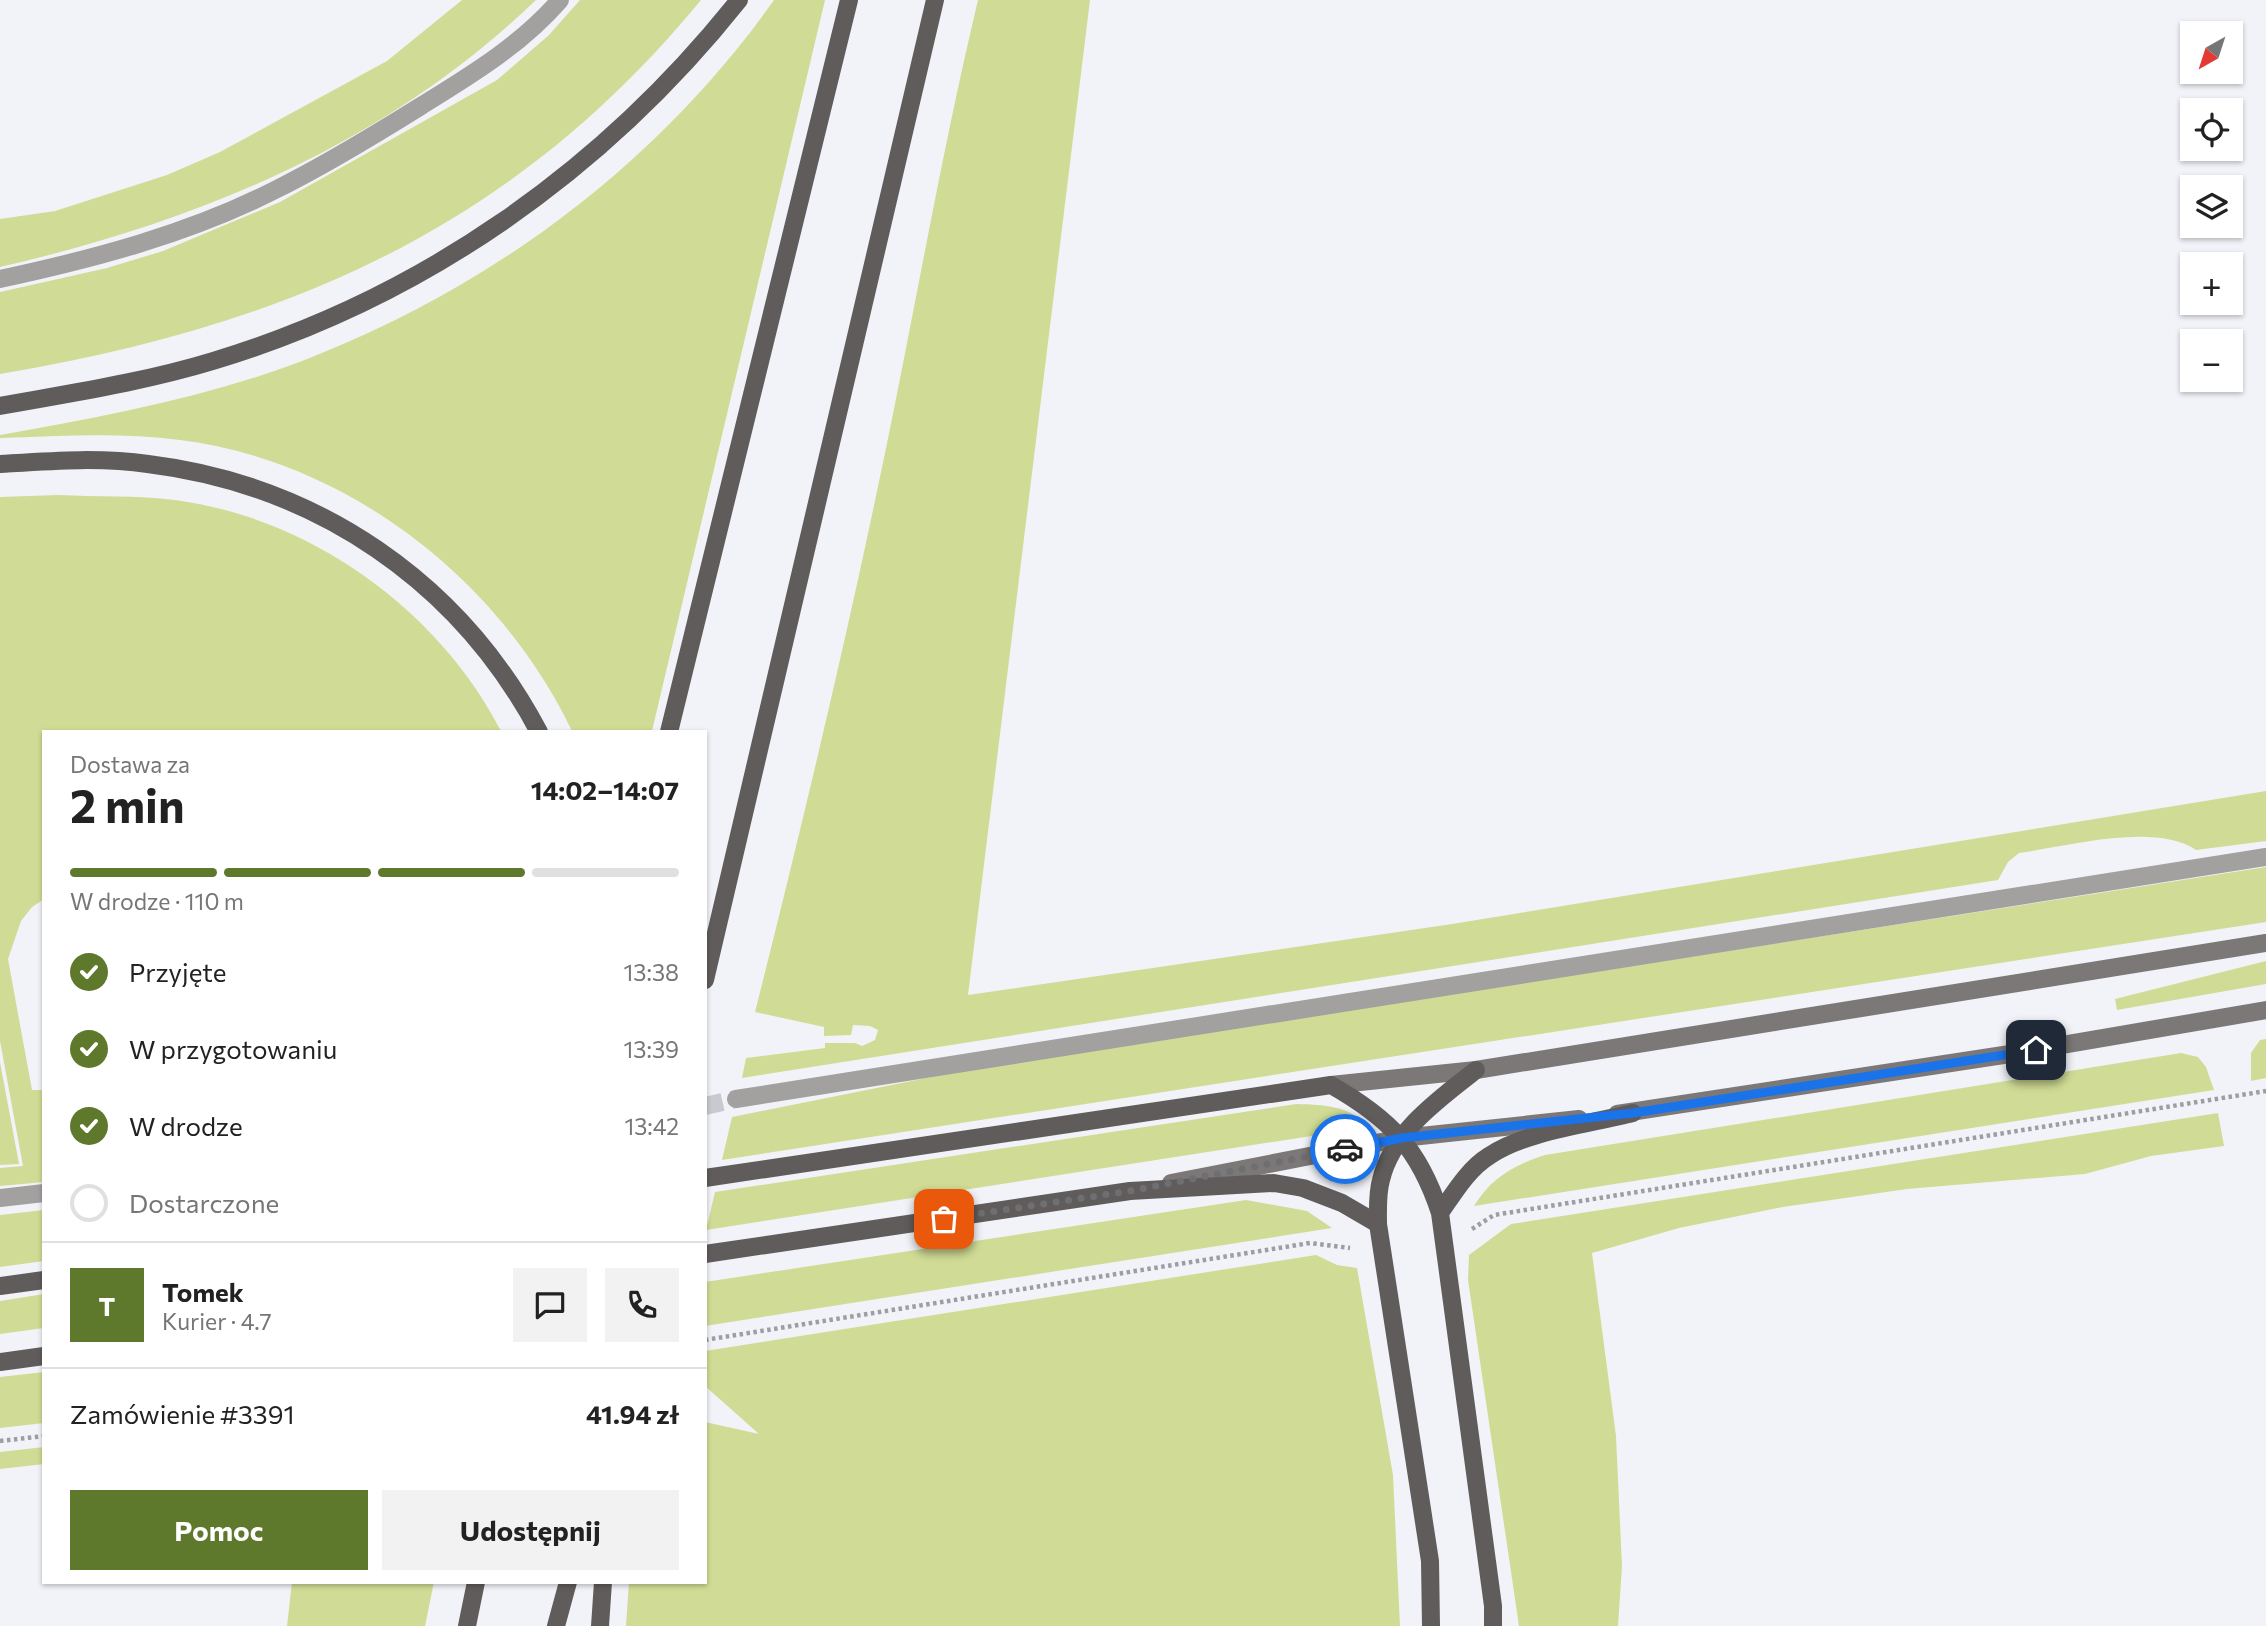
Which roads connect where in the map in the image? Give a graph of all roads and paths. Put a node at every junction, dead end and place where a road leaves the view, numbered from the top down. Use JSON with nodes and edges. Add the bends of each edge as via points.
{"nodes":[{"id":1,"x":560,"y":0,"type":"edge"},
{"id":2,"x":739,"y":0,"type":"edge"},
{"id":3,"x":849,"y":0,"type":"edge"},
{"id":4,"x":935,"y":0,"type":"edge"},
{"id":5,"x":0,"y":279,"type":"edge"},
{"id":6,"x":0,"y":406,"type":"edge"},
{"id":7,"x":0,"y":464,"type":"edge"},
{"id":8,"x":537,"y":730,"type":"edge"},
{"id":9,"x":669,"y":730,"type":"edge"},
{"id":10,"x":2266,"y":857,"type":"edge"},
{"id":11,"x":2266,"y":943,"type":"edge"},
{"id":12,"x":707,"y":971,"type":"edge"},
{"id":13,"x":2266,"y":1010,"type":"edge"},
{"id":14,"x":1476,"y":1070,"type":"junction"},
{"id":15,"x":1331,"y":1085,"type":"junction"},
{"id":16,"x":2266,"y":1091,"type":"edge"},
{"id":17,"x":736,"y":1099,"type":"tunnel mouth"},
{"id":18,"x":1633,"y":1113,"type":"junction"},
{"id":19,"x":1402,"y":1138,"type":"junction"},
{"id":20,"x":707,"y":1178,"type":"edge"},
{"id":21,"x":1130,"y":1191,"type":"junction"},
{"id":22,"x":42,"y":1193,"type":"edge"},
{"id":23,"x":0,"y":1198,"type":"edge"},
{"id":24,"x":1440,"y":1213,"type":"junction"},
{"id":25,"x":1378,"y":1224,"type":"junction"},
{"id":26,"x":1443,"y":1237,"type":"junction"},
{"id":27,"x":1382,"y":1243,"type":"junction"},
{"id":28,"x":707,"y":1254,"type":"edge"},
{"id":29,"x":42,"y":1280,"type":"edge"},
{"id":30,"x":0,"y":1286,"type":"edge"},
{"id":31,"x":707,"y":1339,"type":"edge"},
{"id":32,"x":42,"y":1356,"type":"edge"},
{"id":33,"x":0,"y":1362,"type":"edge"},
{"id":34,"x":42,"y":1436,"type":"edge"},
{"id":35,"x":0,"y":1441,"type":"edge"},
{"id":36,"x":476,"y":1584,"type":"edge"},
{"id":37,"x":567,"y":1584,"type":"edge"},
{"id":38,"x":603,"y":1584,"type":"edge"},
{"id":39,"x":467,"y":1626,"type":"edge"},
{"id":40,"x":556,"y":1626,"type":"edge"},
{"id":41,"x":600,"y":1626,"type":"edge"},
{"id":42,"x":1431,"y":1626,"type":"edge"},
{"id":43,"x":1493,"y":1626,"type":"edge"}],
"edges":[{"from":1,"to":5,"type":"street","via":[[516,44],[484,67],[272,192],[104,255]]},
{"from":2,"to":6,"type":"main road","via":[[644,106],[571,171],[491,232],[409,282],[321,322],[213,361],[108,387]]},
{"from":3,"to":9,"type":"main road"},
{"from":4,"to":12,"type":"main road"},
{"from":7,"to":8,"type":"main road","via":[[148,464],[221,477],[300,506],[375,545],[435,593],[485,645]]},
{"from":10,"to":17,"type":"street"},
{"from":11,"to":14,"type":"main road"},
{"from":13,"to":18,"type":"main road"},
{"from":14,"to":15,"type":"main road"},
{"from":14,"to":19,"type":"main road"},
{"from":15,"to":19,"type":"main road","via":[[1367,1105]]},
{"from":15,"to":20,"type":"main road"},
{"from":16,"to":26,"type":"path","via":[[1494,1215],[1463,1235]]},
{"from":18,"to":19,"type":"main road"},
{"from":18,"to":24,"type":"main road","via":[[1512,1144],[1470,1173]]},
{"from":19,"to":21,"type":"main road"},
{"from":19,"to":24,"type":"main road","via":[[1429,1178]]},
{"from":19,"to":25,"type":"main road","via":[[1380,1181]]},
{"from":21,"to":25,"type":"main road","via":[[1274,1183],[1342,1203]]},
{"from":21,"to":28,"type":"main road"},
{"from":22,"to":23,"type":"street"},
{"from":24,"to":26,"type":"main road"},
{"from":25,"to":27,"type":"main road"},
{"from":26,"to":43,"type":"main road"},
{"from":27,"to":31,"type":"path","via":[[1354,1248],[1310,1243]]},
{"from":27,"to":42,"type":"main road","via":[[1430,1562]]},
{"from":29,"to":30,"type":"main road"},
{"from":32,"to":33,"type":"main road"},
{"from":34,"to":35,"type":"path"},
{"from":36,"to":39,"type":"main road"},
{"from":37,"to":40,"type":"main road"},
{"from":38,"to":41,"type":"main road"}]}
